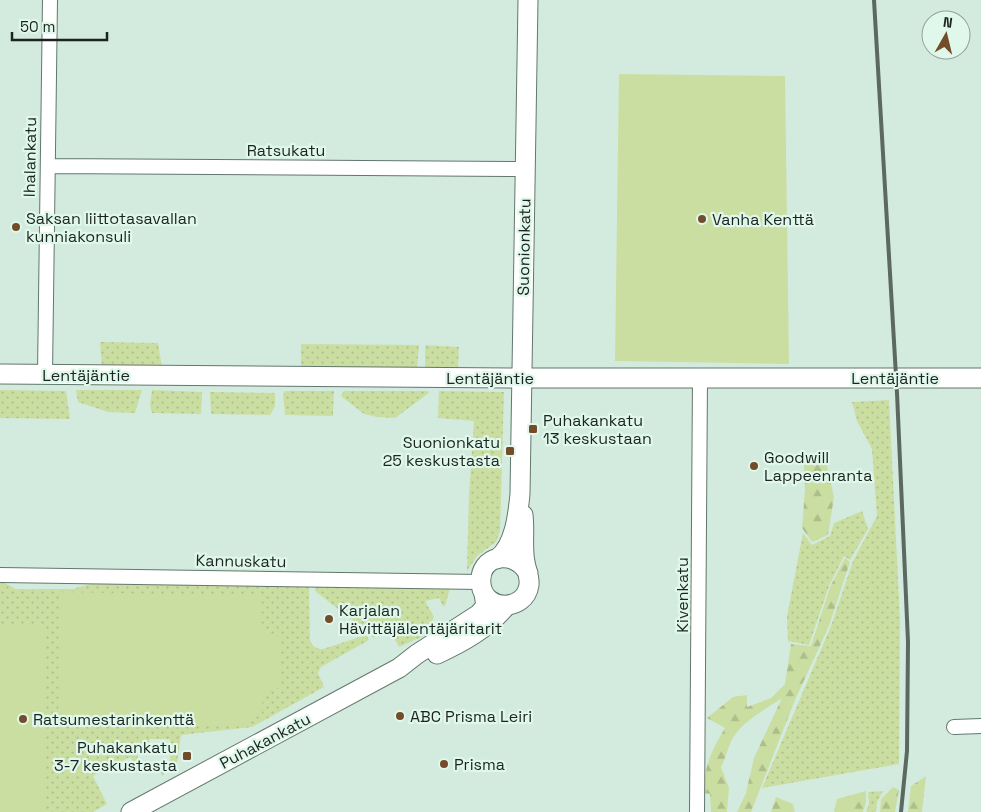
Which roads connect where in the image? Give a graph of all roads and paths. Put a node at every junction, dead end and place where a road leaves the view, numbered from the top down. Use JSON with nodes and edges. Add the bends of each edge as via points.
{"nodes":[{"id":1,"x":50,"y":0,"type":"edge"},
{"id":2,"x":528,"y":0,"type":"edge"},
{"id":3,"x":48,"y":166,"type":"junction"},
{"id":4,"x":525,"y":169,"type":"junction"},
{"id":5,"x":0,"y":374,"type":"edge"},
{"id":6,"x":44,"y":374,"type":"junction"},
{"id":7,"x":521,"y":378,"type":"junction"},
{"id":8,"x":700,"y":378,"type":"junction"},
{"id":9,"x":981,"y":378,"type":"edge"},
{"id":10,"x":520,"y":494,"type":"junction"},
{"id":11,"x":497,"y":558,"type":"junction"},
{"id":12,"x":528,"y":573,"type":"junction"},
{"id":13,"x":0,"y":575,"type":"edge"},
{"id":14,"x":482,"y":588,"type":"junction"},
{"id":15,"x":506,"y":606,"type":"junction"},
{"id":16,"x":399,"y":668,"type":"junction"},
{"id":17,"x":981,"y":726,"type":"edge"},
{"id":18,"x":954,"y":727,"type":"dead end"},
{"id":19,"x":131,"y":812,"type":"edge"},
{"id":20,"x":697,"y":812,"type":"edge"}],
"edges":[{"from":1,"to":3,"type":"street","name":"Ihalankatu"},
{"from":2,"to":4,"type":"street","name":"Suonionkatu"},
{"from":3,"to":4,"type":"street","name":"Ratsukatu"},
{"from":3,"to":6,"type":"street","name":"Ihalankatu"},
{"from":4,"to":7,"type":"street","name":"Suonionkatu"},
{"from":5,"to":6,"type":"street","name":"Lentäjäntie"},
{"from":6,"to":7,"type":"street","name":"Lentäjäntie"},
{"from":7,"to":8,"type":"street","name":"Lentäjäntie"},
{"from":7,"to":10,"type":"street","name":"Suonionkatu"},
{"from":8,"to":9,"type":"street","name":"Lentäjäntie"},
{"from":8,"to":20,"type":"street","name":"Kivenkatu"},
{"from":10,"to":11,"type":"street","name":"Suonionkatu","via":[[510,541],[504,553]]},
{"from":10,"to":12,"type":"street","name":"Suonionkatu"},
{"from":11,"to":12,"type":"street","via":[[515,559]]},
{"from":11,"to":14,"type":"street","via":[[487,565],[481,576]]},
{"from":12,"to":15,"type":"street","via":[[529,586],[524,596]]},
{"from":13,"to":14,"type":"street","name":"Kannuskatu"},
{"from":14,"to":15,"type":"street","via":[[493,603]]},
{"from":14,"to":16,"type":"street","name":"Puhakankatu","via":[[486,606],[479,614]]},
{"from":15,"to":16,"type":"street","name":"Puhakankatu","via":[[492,622],[474,634],[420,662]]},
{"from":16,"to":19,"type":"street","name":"Puhakankatu"},
{"from":17,"to":18,"type":"street"}]}
